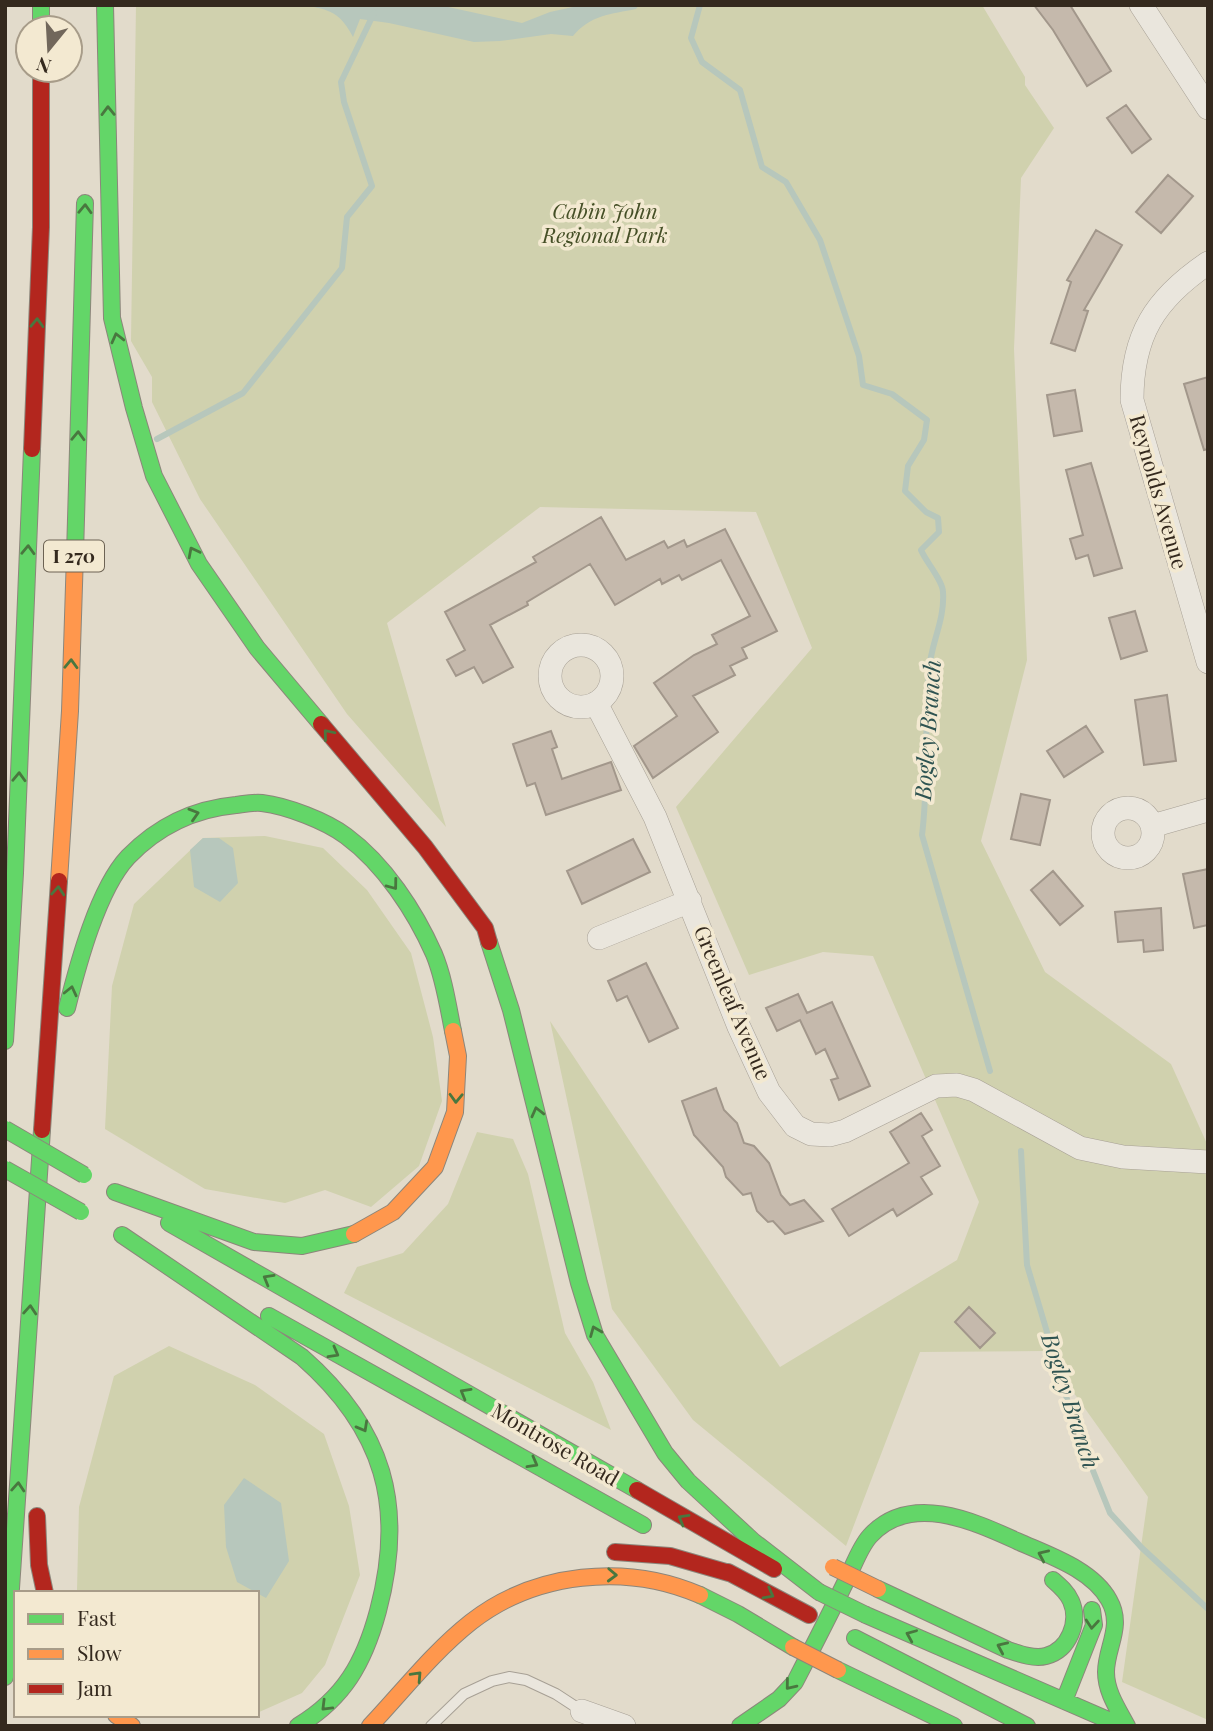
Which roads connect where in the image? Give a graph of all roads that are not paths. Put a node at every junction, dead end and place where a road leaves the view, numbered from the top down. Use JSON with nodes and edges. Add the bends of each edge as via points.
{"nodes":[{"id":1,"x":91,"y":5,"type":"edge"},
{"id":2,"x":105,"y":5,"type":"edge"},
{"id":3,"x":1140,"y":5,"type":"edge"},
{"id":4,"x":89,"y":47,"type":"dead end"},
{"id":5,"x":41,"y":84,"type":"edge"},
{"id":6,"x":1208,"y":108,"type":"edge"},
{"id":7,"x":85,"y":185,"type":"dead end"},
{"id":8,"x":1208,"y":263,"type":"edge"},
{"id":9,"x":1208,"y":662,"type":"edge"},
{"id":10,"x":596,"y":703,"type":"dead end"},
{"id":11,"x":1208,"y":810,"type":"edge"},
{"id":12,"x":1153,"y":826,"type":"dead end"},
{"id":13,"x":690,"y":901,"type":"junction"},
{"id":14,"x":599,"y":938,"type":"dead end"},
{"id":15,"x":5,"y":1041,"type":"edge"},
{"id":16,"x":44,"y":1106,"type":"junction"},
{"id":17,"x":5,"y":1129,"type":"edge"},
{"id":18,"x":1208,"y":1162,"type":"edge"},
{"id":19,"x":5,"y":1169,"type":"edge"},
{"id":20,"x":100,"y":1183,"type":"junction"},
{"id":21,"x":86,"y":1215,"type":"dead end"},
{"id":22,"x":26,"y":1378,"type":"junction"},
{"id":23,"x":627,"y":1392,"type":"junction"},
{"id":24,"x":36,"y":1467,"type":"dead end"},
{"id":25,"x":37,"y":1495,"type":"dead end"},
{"id":26,"x":748,"y":1515,"type":"dead end"},
{"id":27,"x":909,"y":1531,"type":"dead end"},
{"id":28,"x":950,"y":1532,"type":"dead end"},
{"id":29,"x":600,"y":1552,"type":"dead end"},
{"id":30,"x":827,"y":1564,"type":"dead end"},
{"id":31,"x":873,"y":1569,"type":"dead end"},
{"id":32,"x":729,"y":1573,"type":"junction"},
{"id":33,"x":45,"y":1591,"type":"edge"},
{"id":34,"x":819,"y":1592,"type":"junction"},
{"id":35,"x":848,"y":1618,"type":"dead end"},
{"id":36,"x":424,"y":1642,"type":"dead end"},
{"id":37,"x":835,"y":1643,"type":"dead end"},
{"id":38,"x":5,"y":1677,"type":"edge"},
{"id":39,"x":816,"y":1680,"type":"dead end"},
{"id":40,"x":1064,"y":1701,"type":"junction"},
{"id":41,"x":587,"y":1718,"type":"edge"},
{"id":42,"x":298,"y":1726,"type":"edge"},
{"id":43,"x":359,"y":1726,"type":"edge"},
{"id":44,"x":370,"y":1726,"type":"edge"},
{"id":45,"x":431,"y":1726,"type":"edge"},
{"id":46,"x":624,"y":1726,"type":"edge"},
{"id":47,"x":740,"y":1726,"type":"edge"},
{"id":48,"x":954,"y":1726,"type":"edge"},
{"id":49,"x":1027,"y":1726,"type":"edge"},
{"id":50,"x":1125,"y":1726,"type":"edge"}],
"edges":[{"from":1,"to":4,"type":"main road"},
{"from":23,"to":2,"type":"main road","one_way":true,"via":[[595,1335],[579,1283],[511,1010],[485,928],[425,847],[257,648],[199,564],[154,476],[112,318]]},
{"from":3,"to":6,"type":"street"},
{"from":15,"to":5,"type":"main road","number":"I 270","one_way":true,"via":[[41,228]]},
{"from":16,"to":7,"type":"main road","number":"I 270","one_way":true,"via":[[70,712]]},
{"from":8,"to":9,"type":"street","name":"Reynolds Avenue","via":[[1158,305],[1142,334],[1132,380],[1136,421]]},
{"from":10,"to":13,"type":"street","name":"Greenleaf Avenue","via":[[655,817]]},
{"from":11,"to":12,"type":"street"},
{"from":13,"to":14,"type":"street"},
{"from":13,"to":18,"type":"street","name":"Greenleaf Avenue","via":[[769,1092],[795,1126],[811,1134],[830,1135],[936,1086],[957,1085],[1080,1148],[1123,1157]]},
{"from":16,"to":20,"type":"main road","one_way":true,"via":[[74,979],[105,891],[127,858],[157,831],[190,814],[226,806],[261,803],[306,815],[345,835],[376,864],[408,906],[433,955],[458,1056],[455,1112],[435,1167],[393,1212],[352,1235],[302,1246],[254,1242]]},
{"from":22,"to":16,"type":"main road","number":"I 270","one_way":true},
{"from":17,"to":20,"type":"main road","name":"Montrose Road","bridge":true},
{"from":19,"to":21,"type":"main road","bridge":true},
{"from":34,"to":20,"type":"main road","name":"Montrose Road","one_way":true,"via":[[742,1553]]},
{"from":22,"to":24,"type":"main road"},
{"from":38,"to":22,"type":"main road","number":"I 270","one_way":true},
{"from":23,"to":26,"type":"main road","via":[[677,1448]]},
{"from":23,"to":34,"type":"main road","via":[[688,1481],[753,1541]]},
{"from":25,"to":33,"type":"main road","via":[[39,1565]]},
{"from":27,"to":28,"type":"main road"},
{"from":29,"to":32,"type":"main road","via":[[670,1556]]},
{"from":30,"to":40,"type":"main road","bridge":true,"via":[[1023,1655],[1046,1656],[1061,1649],[1071,1634],[1072,1602],[1047,1577],[1082,1596],[1093,1612],[1094,1625]]},
{"from":31,"to":35,"type":"main road"},
{"from":32,"to":42,"type":"main road","name":"Montrose Road","via":[[117,1232],[303,1358],[336,1389],[361,1422],[380,1463],[390,1516],[388,1572],[374,1631],[350,1682],[316,1717]]},
{"from":32,"to":49,"type":"main road","name":"Montrose Road","one_way":true},
{"from":40,"to":34,"type":"main road","name":"Montrose Road","one_way":true,"bridge":true},
{"from":36,"to":43,"type":"main road"},
{"from":37,"to":39,"type":"main road"},
{"from":40,"to":50,"type":"main road","name":"Montrose Road"},
{"from":41,"to":45,"type":"lane","via":[[556,1694],[509,1677],[464,1694]]},
{"from":41,"to":46,"type":"street"},
{"from":44,"to":48,"type":"main road","one_way":true,"bridge":true,"via":[[446,1645],[487,1611],[569,1578],[609,1574],[648,1579],[710,1600],[793,1647]]},
{"from":50,"to":47,"type":"main road","one_way":true,"via":[[1109,1694],[1106,1674],[1115,1614],[1109,1597],[1095,1581],[961,1518],[933,1513],[907,1513],[885,1522],[868,1538],[795,1682]]}]}
